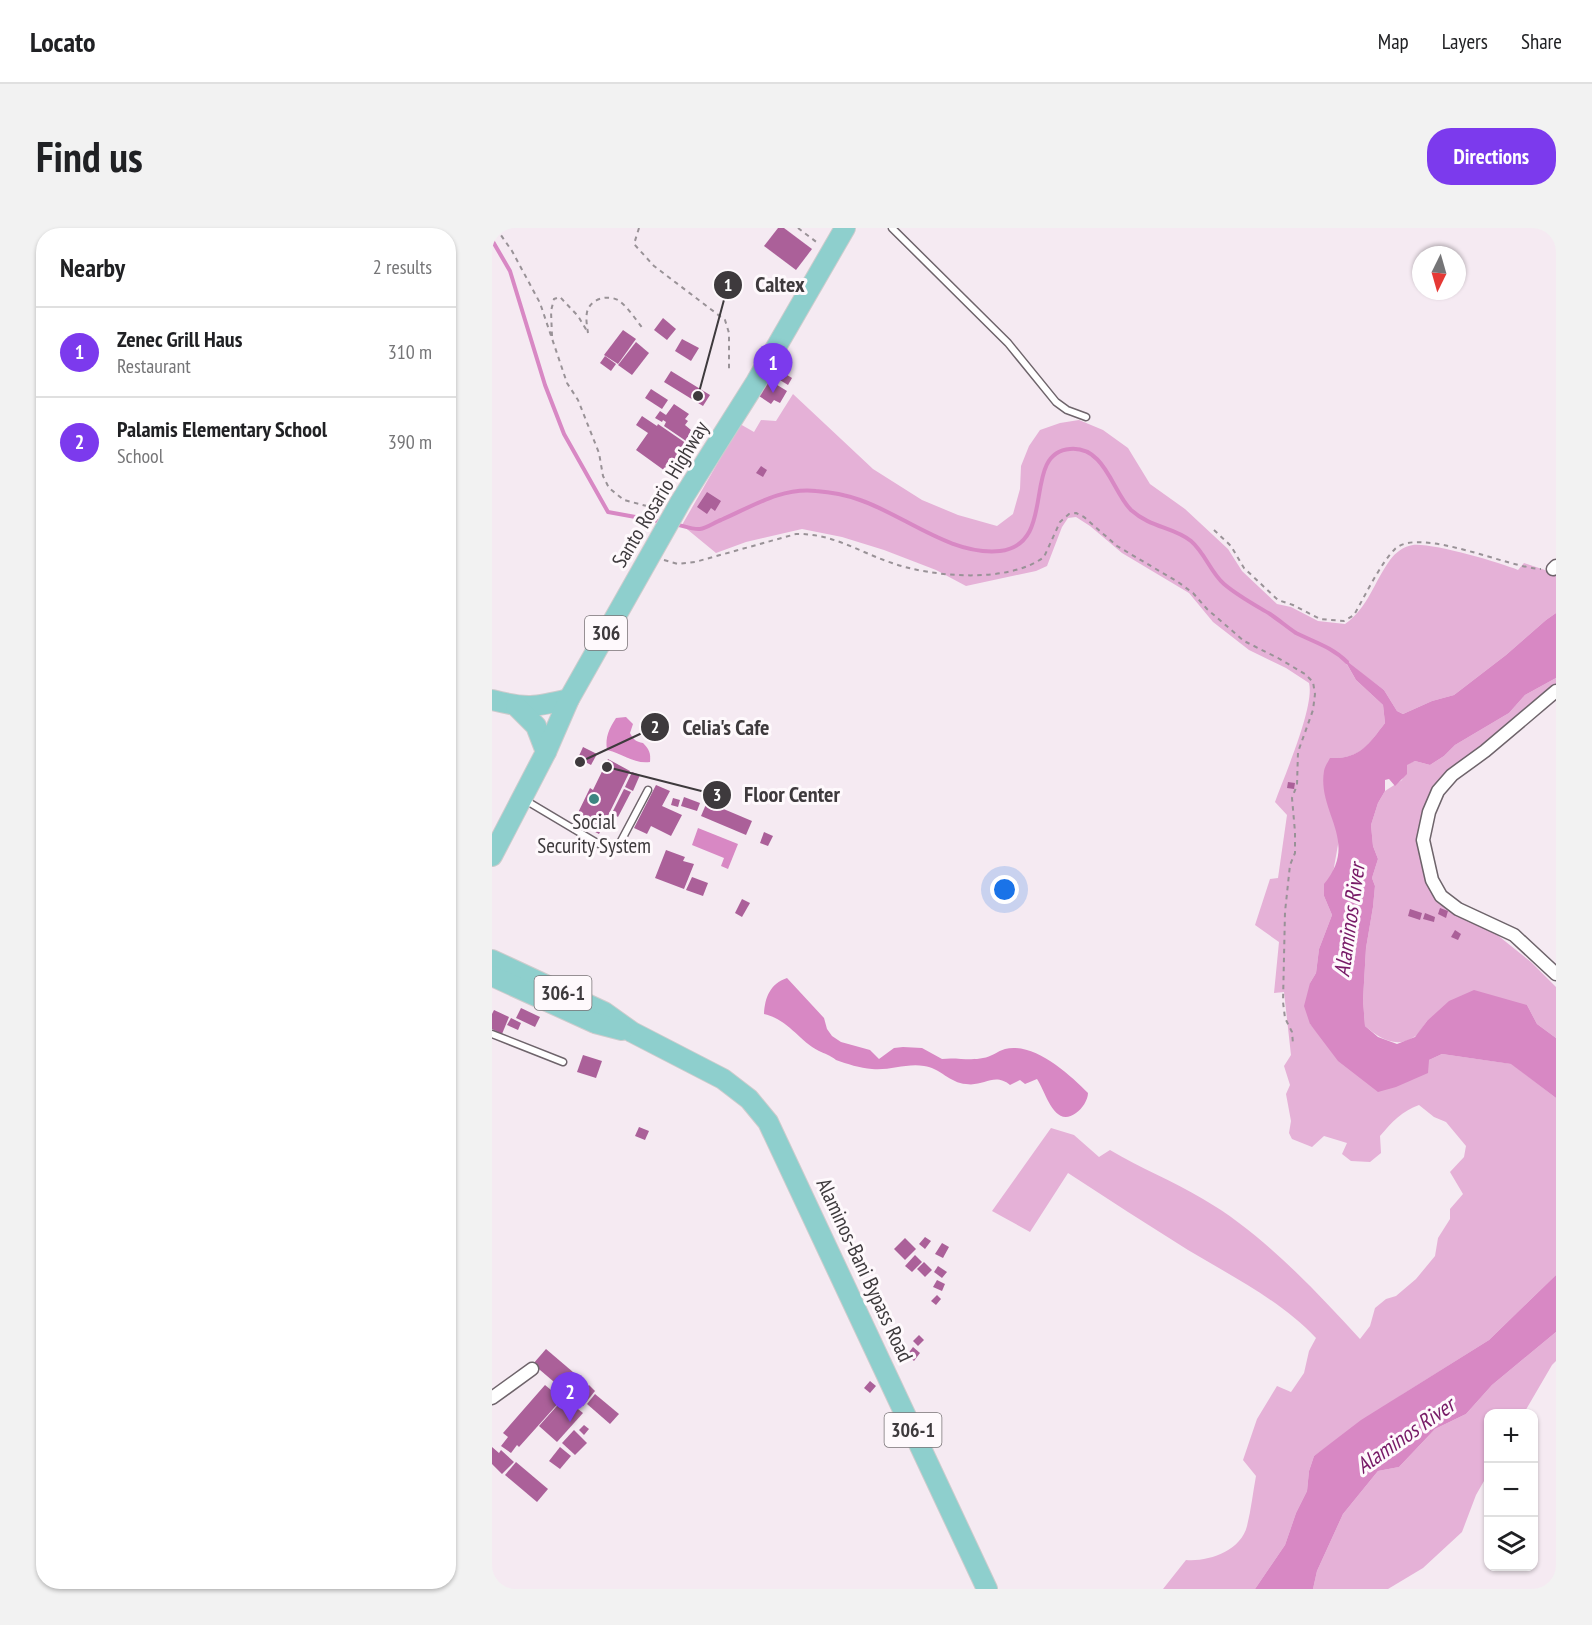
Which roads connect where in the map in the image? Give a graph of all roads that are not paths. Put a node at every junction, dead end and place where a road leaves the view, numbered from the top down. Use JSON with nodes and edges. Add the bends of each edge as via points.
{"nodes":[{"id":1,"x":846,"y":228,"type":"edge"},
{"id":2,"x":892,"y":228,"type":"edge"},
{"id":3,"x":1086,"y":417,"type":"dead end"},
{"id":4,"x":1556,"y":691,"type":"edge"},
{"id":5,"x":569,"y":699,"type":"junction"},
{"id":6,"x":492,"y":700,"type":"edge"},
{"id":7,"x":526,"y":707,"type":"junction"},
{"id":8,"x":557,"y":725,"type":"junction"},
{"id":9,"x":546,"y":752,"type":"junction"},
{"id":10,"x":648,"y":790,"type":"dead end"},
{"id":11,"x":522,"y":798,"type":"junction"},
{"id":12,"x":492,"y":856,"type":"edge"},
{"id":13,"x":492,"y":960,"type":"edge"},
{"id":14,"x":1556,"y":974,"type":"edge"},
{"id":15,"x":492,"y":976,"type":"edge"},
{"id":16,"x":632,"y":1032,"type":"junction"},
{"id":17,"x":492,"y":1034,"type":"edge"},
{"id":18,"x":563,"y":1062,"type":"dead end"},
{"id":19,"x":532,"y":1369,"type":"dead end"},
{"id":20,"x":492,"y":1398,"type":"edge"},
{"id":21,"x":987,"y":1589,"type":"edge"}],
"edges":[{"from":1,"to":5,"type":"main road","name":"Santo Rosario Highway","number":"306","via":[[681,501]]},
{"from":2,"to":3,"type":"lane","via":[[1008,343],[1056,402]]},
{"from":4,"to":14,"type":"street","via":[[1452,775],[1438,791],[1423,840],[1432,880],[1441,896],[1458,909],[1514,935]]},
{"from":5,"to":7,"type":"main road"},
{"from":5,"to":8,"type":"main road","name":"Santo Rosario Highway","number":"306"},
{"from":6,"to":7,"type":"main road"},
{"from":7,"to":8,"type":"main road"},
{"from":7,"to":9,"type":"main road"},
{"from":8,"to":9,"type":"main road","number":"306"},
{"from":9,"to":11,"type":"main road","number":"306"},
{"from":10,"to":11,"type":"lane","via":[[620,843],[609,850]]},
{"from":11,"to":12,"type":"main road","number":"306"},
{"from":13,"to":16,"type":"main road","name":"Alaminos-Bani Bypass Road","number":"306-1","via":[[604,1012]]},
{"from":15,"to":16,"type":"main road","name":"Alaminos-Bani Bypass Road","number":"306-1","via":[[595,1023]]},
{"from":16,"to":21,"type":"main road","name":"Alaminos-Bani Bypass Road","number":"306-1","via":[[723,1079],[749,1099],[768,1122]]},
{"from":17,"to":18,"type":"lane"},
{"from":19,"to":20,"type":"street"}]}
